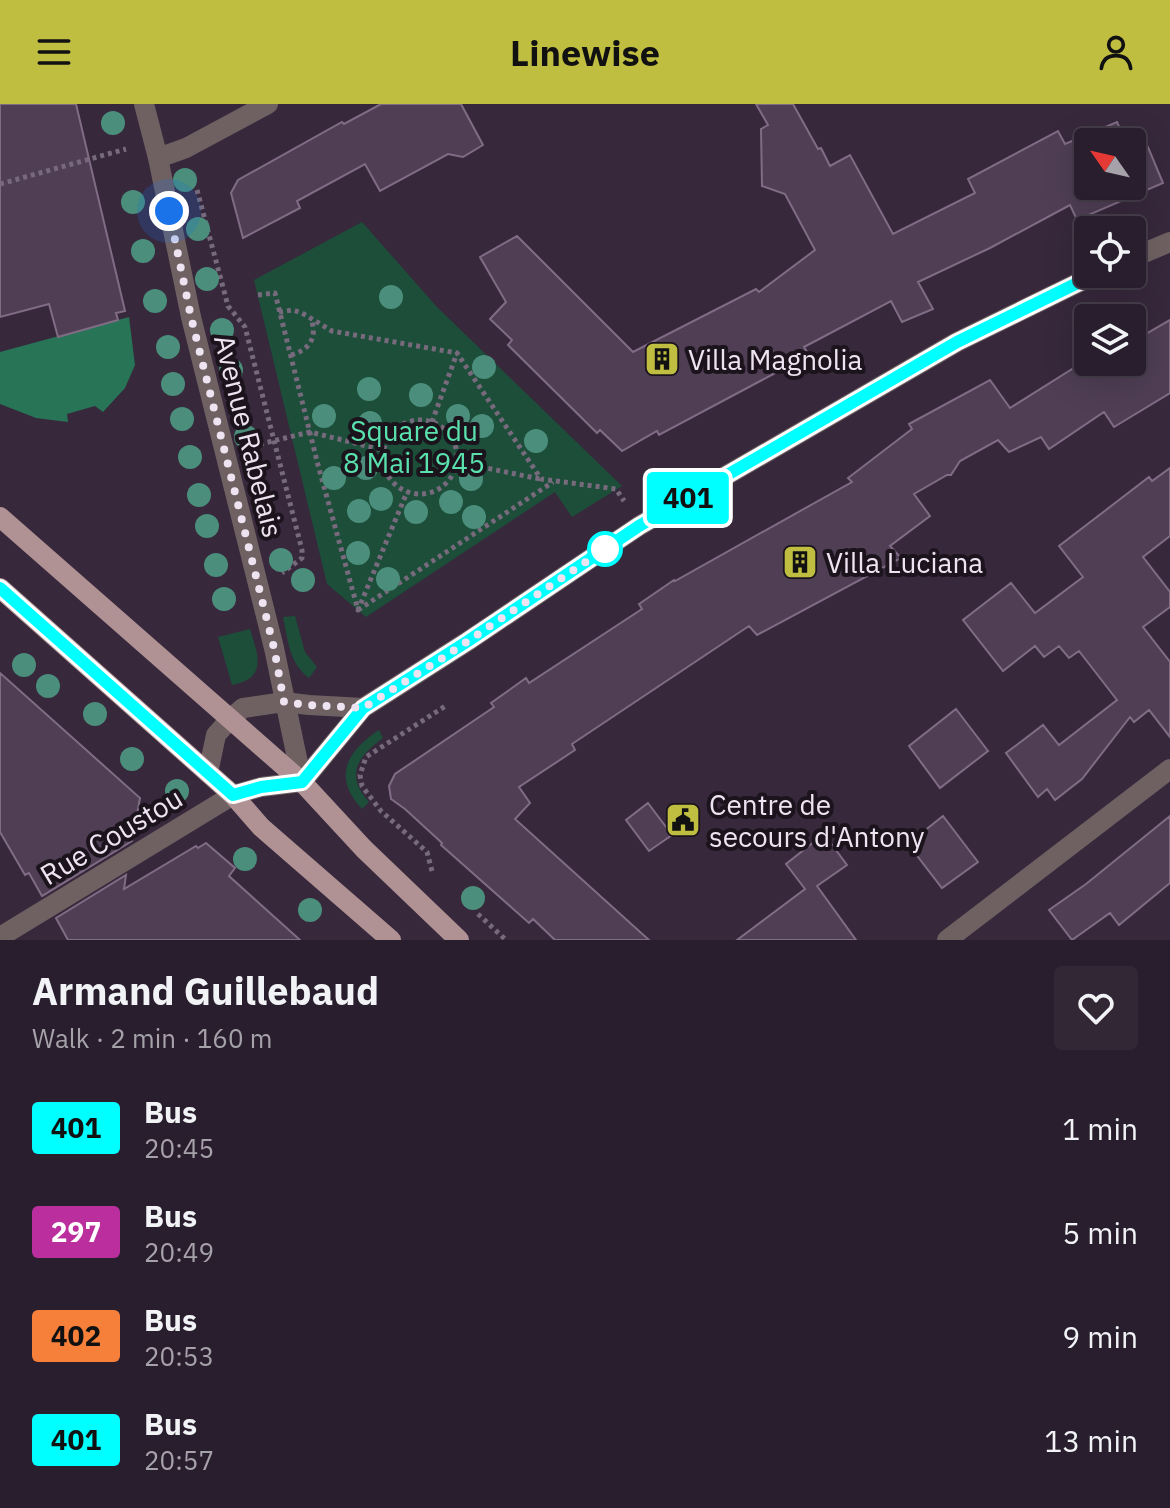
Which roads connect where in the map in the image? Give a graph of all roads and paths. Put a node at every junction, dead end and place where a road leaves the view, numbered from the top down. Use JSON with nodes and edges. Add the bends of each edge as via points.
{"nodes":[{"id":1,"x":144,"y":104,"type":"edge"},
{"id":2,"x":268,"y":104,"type":"edge"},
{"id":3,"x":186,"y":148,"type":"junction"},
{"id":4,"x":156,"y":150,"type":"junction"},
{"id":5,"x":0,"y":184,"type":"edge"},
{"id":6,"x":1170,"y":242,"type":"edge"},
{"id":7,"x":1146,"y":252,"type":"edge"},
{"id":8,"x":1074,"y":285,"type":"edge"},
{"id":9,"x":258,"y":295,"type":"dead end"},
{"id":10,"x":279,"y":312,"type":"junction"},
{"id":11,"x":311,"y":319,"type":"junction"},
{"id":12,"x":457,"y":353,"type":"junction"},
{"id":13,"x":291,"y":355,"type":"junction"},
{"id":14,"x":432,"y":422,"type":"junction"},
{"id":15,"x":310,"y":432,"type":"junction"},
{"id":16,"x":291,"y":435,"type":"dead end"},
{"id":17,"x":383,"y":450,"type":"junction"},
{"id":18,"x":457,"y":462,"type":"junction"},
{"id":19,"x":541,"y":479,"type":"junction"},
{"id":20,"x":554,"y":481,"type":"junction"},
{"id":21,"x":407,"y":492,"type":"junction"},
{"id":22,"x":0,"y":517,"type":"edge"},
{"id":23,"x":639,"y":526,"type":"junction"},
{"id":24,"x":0,"y":588,"type":"edge"},
{"id":25,"x":258,"y":588,"type":"junction"},
{"id":26,"x":358,"y":610,"type":"junction"},
{"id":27,"x":284,"y":702,"type":"junction"},
{"id":28,"x":447,"y":705,"type":"dead end"},
{"id":29,"x":363,"y":708,"type":"junction"},
{"id":30,"x":230,"y":719,"type":"junction"},
{"id":31,"x":1170,"y":769,"type":"edge"},
{"id":32,"x":208,"y":773,"type":"junction"},
{"id":33,"x":302,"y":782,"type":"junction"},
{"id":34,"x":233,"y":795,"type":"junction"},
{"id":35,"x":432,"y":871,"type":"dead end"},
{"id":36,"x":0,"y":937,"type":"edge"},
{"id":37,"x":391,"y":940,"type":"edge"},
{"id":38,"x":459,"y":940,"type":"edge"},
{"id":39,"x":947,"y":940,"type":"edge"}],
"edges":[{"from":1,"to":4,"type":"street","name":"Avenue Rabelais"},
{"from":2,"to":3,"type":"street"},
{"from":3,"to":4,"type":"street"},
{"from":3,"to":25,"type":"path","via":[[228,306],[245,327],[302,550],[302,558]]},
{"from":4,"to":5,"type":"path"},
{"from":4,"to":25,"type":"street","name":"Avenue Rabelais"},
{"from":6,"to":7,"type":"street"},
{"from":8,"to":23,"type":"street","via":[[957,342]]},
{"from":9,"to":10,"type":"path","via":[[275,293]]},
{"from":10,"to":11,"type":"path","via":[[293,310]]},
{"from":10,"to":13,"type":"path"},
{"from":11,"to":12,"type":"path","via":[[332,331]]},
{"from":11,"to":13,"type":"path","via":[[314,337],[309,346]]},
{"from":12,"to":14,"type":"path"},
{"from":12,"to":19,"type":"path"},
{"from":13,"to":15,"type":"path"},
{"from":14,"to":17,"type":"path","via":[[405,422],[391,433]]},
{"from":14,"to":18,"type":"path","via":[[453,440]]},
{"from":15,"to":16,"type":"path"},
{"from":15,"to":17,"type":"path"},
{"from":15,"to":26,"type":"path"},
{"from":17,"to":21,"type":"path","via":[[387,475]]},
{"from":18,"to":19,"type":"path"},
{"from":18,"to":21,"type":"path","via":[[441,488],[420,495]]},
{"from":19,"to":20,"type":"path"},
{"from":20,"to":23,"type":"path","via":[[616,489]]},
{"from":20,"to":26,"type":"path"},
{"from":21,"to":26,"type":"path"},
{"from":22,"to":30,"type":"main road"},
{"from":23,"to":29,"type":"street"},
{"from":24,"to":32,"type":"main road"},
{"from":25,"to":27,"type":"street","name":"Avenue Rabelais"},
{"from":27,"to":29,"type":"street"},
{"from":27,"to":30,"type":"street","via":[[243,708]]},
{"from":27,"to":33,"type":"street","name":"Avenue Rabelais"},
{"from":28,"to":35,"type":"path","via":[[366,757],[360,775],[381,811],[427,852]]},
{"from":29,"to":33,"type":"street"},
{"from":30,"to":32,"type":"street","via":[[216,735]]},
{"from":30,"to":33,"type":"main road"},
{"from":31,"to":39,"type":"street"},
{"from":32,"to":34,"type":"main road"},
{"from":33,"to":34,"type":"street","name":"Rue Coustou"},
{"from":33,"to":38,"type":"main road"},
{"from":34,"to":36,"type":"street","name":"Rue Coustou"},
{"from":34,"to":37,"type":"main road","via":[[261,827]]}]}
